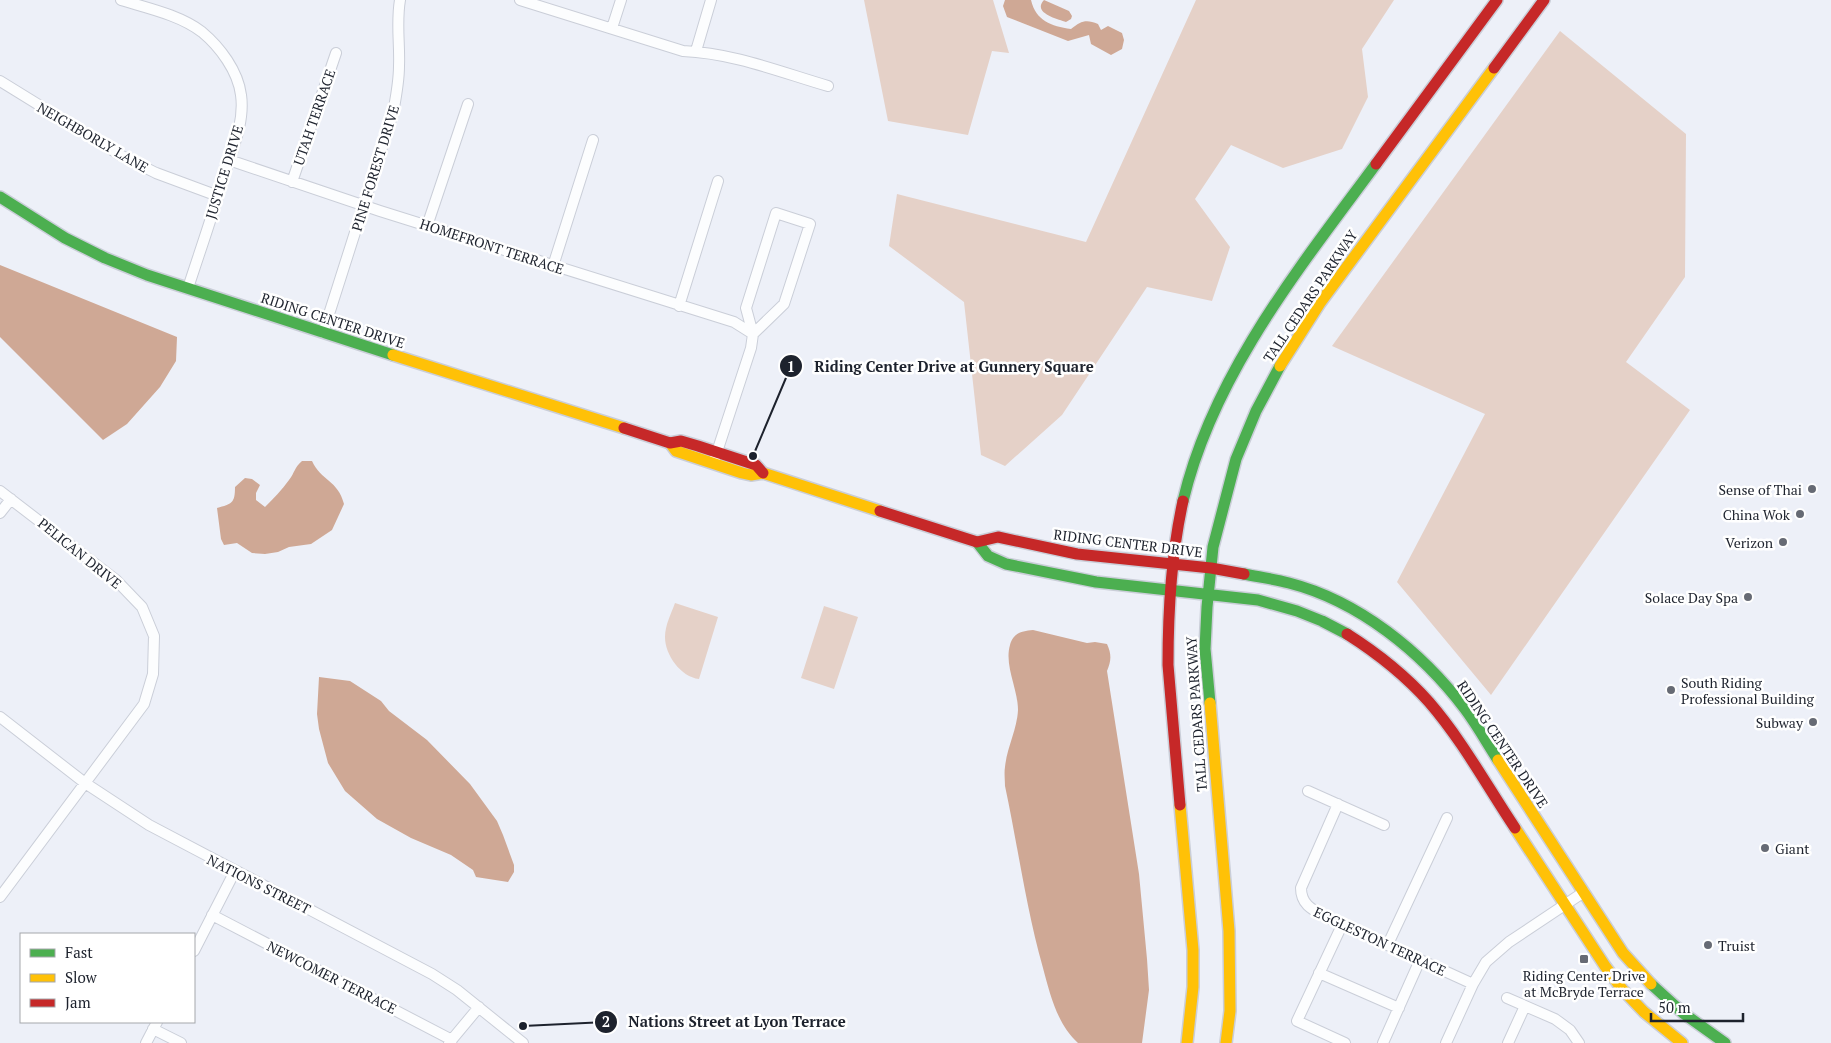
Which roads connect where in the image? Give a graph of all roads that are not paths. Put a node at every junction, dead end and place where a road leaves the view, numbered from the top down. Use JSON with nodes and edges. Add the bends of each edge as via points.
{"nodes":[{"id":1,"x":121,"y":0,"type":"edge"},
{"id":2,"x":400,"y":0,"type":"edge"},
{"id":3,"x":520,"y":0,"type":"edge"},
{"id":4,"x":620,"y":0,"type":"edge"},
{"id":5,"x":711,"y":0,"type":"edge"},
{"id":6,"x":1497,"y":0,"type":"edge"},
{"id":7,"x":1544,"y":0,"type":"edge"},
{"id":8,"x":545,"y":4,"type":"edge"},
{"id":9,"x":612,"y":28,"type":"junction"},
{"id":10,"x":696,"y":51,"type":"junction"},
{"id":11,"x":336,"y":53,"type":"dead end"},
{"id":12,"x":0,"y":80,"type":"edge"},
{"id":13,"x":828,"y":86,"type":"dead end"},
{"id":14,"x":468,"y":104,"type":"dead end"},
{"id":15,"x":593,"y":140,"type":"dead end"},
{"id":16,"x":229,"y":160,"type":"junction"},
{"id":17,"x":718,"y":181,"type":"dead end"},
{"id":18,"x":292,"y":182,"type":"junction"},
{"id":19,"x":218,"y":196,"type":"junction"},
{"id":20,"x":0,"y":197,"type":"edge"},
{"id":21,"x":364,"y":205,"type":"junction"},
{"id":22,"x":427,"y":226,"type":"junction"},
{"id":23,"x":553,"y":266,"type":"junction"},
{"id":24,"x":188,"y":288,"type":"junction"},
{"id":25,"x":679,"y":306,"type":"junction"},
{"id":26,"x":323,"y":332,"type":"junction"},
{"id":27,"x":753,"y":334,"type":"junction"},
{"id":28,"x":670,"y":443,"type":"junction"},
{"id":29,"x":716,"y":455,"type":"junction"},
{"id":30,"x":763,"y":473,"type":"junction"},
{"id":31,"x":0,"y":491,"type":"edge"},
{"id":32,"x":11,"y":499,"type":"junction"},
{"id":33,"x":0,"y":513,"type":"edge"},
{"id":34,"x":977,"y":542,"type":"junction"},
{"id":35,"x":1172,"y":564,"type":"junction"},
{"id":36,"x":1211,"y":568,"type":"junction"},
{"id":37,"x":1170,"y":590,"type":"junction"},
{"id":38,"x":1208,"y":594,"type":"junction"},
{"id":39,"x":0,"y":717,"type":"edge"},
{"id":40,"x":85,"y":783,"type":"junction"},
{"id":41,"x":1308,"y":791,"type":"dead end"},
{"id":42,"x":1338,"y":804,"type":"junction"},
{"id":43,"x":1447,"y":818,"type":"dead end"},
{"id":44,"x":1384,"y":825,"type":"dead end"},
{"id":45,"x":235,"y":871,"type":"junction"},
{"id":46,"x":1584,"y":892,"type":"junction"},
{"id":47,"x":0,"y":897,"type":"edge"},
{"id":48,"x":1565,"y":906,"type":"junction"},
{"id":49,"x":212,"y":915,"type":"junction"},
{"id":50,"x":1342,"y":924,"type":"junction"},
{"id":51,"x":1388,"y":944,"type":"junction"},
{"id":52,"x":195,"y":948,"type":"edge"},
{"id":53,"x":1420,"y":960,"type":"junction"},
{"id":54,"x":1319,"y":973,"type":"junction"},
{"id":55,"x":1472,"y":984,"type":"junction"},
{"id":56,"x":1507,"y":998,"type":"dead end"},
{"id":57,"x":1525,"y":1006,"type":"junction"},
{"id":58,"x":478,"y":1007,"type":"junction"},
{"id":59,"x":1399,"y":1008,"type":"junction"},
{"id":60,"x":155,"y":1025,"type":"edge"},
{"id":61,"x":450,"y":1041,"type":"edge"},
{"id":62,"x":146,"y":1043,"type":"edge"},
{"id":63,"x":181,"y":1043,"type":"edge"},
{"id":64,"x":523,"y":1043,"type":"edge"},
{"id":65,"x":1187,"y":1043,"type":"edge"},
{"id":66,"x":1226,"y":1043,"type":"edge"},
{"id":67,"x":1345,"y":1043,"type":"edge"},
{"id":68,"x":1383,"y":1043,"type":"edge"},
{"id":69,"x":1446,"y":1043,"type":"edge"},
{"id":70,"x":1508,"y":1043,"type":"edge"},
{"id":71,"x":1579,"y":1043,"type":"edge"},
{"id":72,"x":1682,"y":1043,"type":"edge"},
{"id":73,"x":1725,"y":1043,"type":"edge"}],
"edges":[{"from":1,"to":16,"type":"street","name":"JUSTICE DRIVE","via":[[188,23],[227,60],[241,96],[239,128]]},
{"from":2,"to":21,"type":"street","name":"PINE FOREST DRIVE","via":[[397,15],[397,95]]},
{"from":3,"to":8,"type":"street"},
{"from":4,"to":9,"type":"street"},
{"from":5,"to":10,"type":"street"},
{"from":6,"to":35,"type":"street","name":"TALL CEDARS PARKWAY","via":[[1333,222],[1268,314],[1242,358],[1219,400],[1194,466],[1184,499]]},
{"from":7,"to":36,"type":"street","name":"TALL CEDARS PARKWAY","via":[[1340,274],[1281,364],[1239,448],[1213,547]]},
{"from":8,"to":9,"type":"street"},
{"from":9,"to":10,"type":"street","via":[[683,51]]},
{"from":10,"to":13,"type":"street","via":[[731,56]]},
{"from":11,"to":18,"type":"street","name":"UTAH TERRACE"},
{"from":12,"to":19,"type":"street","name":"NEIGHBORLY LANE","via":[[120,155],[156,173]]},
{"from":14,"to":22,"type":"street"},
{"from":15,"to":23,"type":"street"},
{"from":16,"to":18,"type":"street","name":"HOMEFRONT TERRACE"},
{"from":16,"to":19,"type":"street","name":"JUSTICE DRIVE"},
{"from":17,"to":25,"type":"street"},
{"from":18,"to":21,"type":"street","name":"HOMEFRONT TERRACE"},
{"from":19,"to":24,"type":"street","name":"JUSTICE DRIVE"},
{"from":20,"to":24,"type":"street","name":"RIDING CENTER DRIVE","via":[[65,238],[105,258]]},
{"from":21,"to":22,"type":"street","name":"HOMEFRONT TERRACE"},
{"from":21,"to":26,"type":"street","name":"PINE FOREST DRIVE"},
{"from":22,"to":23,"type":"street","name":"HOMEFRONT TERRACE"},
{"from":23,"to":25,"type":"street","name":"HOMEFRONT TERRACE"},
{"from":24,"to":26,"type":"street","name":"RIDING CENTER DRIVE"},
{"from":25,"to":27,"type":"street","name":"HOMEFRONT TERRACE","via":[[734,322]]},
{"from":26,"to":28,"type":"street","name":"RIDING CENTER DRIVE"},
{"from":27,"to":27,"type":"street","via":[[784,304],[810,224],[776,213],[746,308]]},
{"from":27,"to":29,"type":"street","via":[[752,348]]},
{"from":28,"to":29,"type":"street","name":"RIDING CENTER DRIVE","via":[[681,441]]},
{"from":28,"to":30,"type":"street","name":"RIDING CENTER DRIVE","via":[[676,451],[742,473]]},
{"from":29,"to":30,"type":"street","name":"RIDING CENTER DRIVE","via":[[756,465]]},
{"from":30,"to":34,"type":"street","name":"RIDING CENTER DRIVE"},
{"from":31,"to":32,"type":"street","name":"PELICAN DRIVE"},
{"from":32,"to":33,"type":"street"},
{"from":32,"to":40,"type":"street","name":"PELICAN DRIVE","via":[[116,580],[142,607],[154,636],[153,674],[144,704]]},
{"from":34,"to":35,"type":"street","name":"RIDING CENTER DRIVE","via":[[998,537],[1078,554]]},
{"from":34,"to":37,"type":"street","name":"RIDING CENTER DRIVE","via":[[989,557],[1013,565]]},
{"from":35,"to":36,"type":"street","name":"RIDING CENTER DRIVE"},
{"from":35,"to":37,"type":"street","name":"TALL CEDARS PARKWAY"},
{"from":36,"to":38,"type":"street","name":"TALL CEDARS PARKWAY"},
{"from":36,"to":46,"type":"street","name":"RIDING CENTER DRIVE","via":[[1289,583],[1313,591],[1398,639],[1438,676],[1466,710]]},
{"from":37,"to":38,"type":"street","name":"RIDING CENTER DRIVE"},
{"from":37,"to":65,"type":"street","name":"TALL CEDARS PARKWAY","via":[[1168,665],[1193,950]]},
{"from":38,"to":48,"type":"street","name":"RIDING CENTER DRIVE","via":[[1272,603],[1307,615],[1352,637],[1404,675],[1445,722]]},
{"from":38,"to":66,"type":"street","name":"TALL CEDARS PARKWAY","via":[[1205,649],[1229,931],[1230,1011]]},
{"from":39,"to":40,"type":"street","name":"NATIONS STREET"},
{"from":40,"to":45,"type":"street","name":"NATIONS STREET","via":[[149,825]]},
{"from":40,"to":47,"type":"street","name":"PELICAN DRIVE"},
{"from":41,"to":42,"type":"street"},
{"from":42,"to":44,"type":"street"},
{"from":42,"to":50,"type":"street","name":"EGGLESTON TERRACE","via":[[1301,893],[1312,910]]},
{"from":43,"to":51,"type":"street"},
{"from":45,"to":49,"type":"street"},
{"from":45,"to":58,"type":"street","name":"NATIONS STREET","via":[[432,974]]},
{"from":46,"to":48,"type":"street"},
{"from":46,"to":73,"type":"street","name":"RIDING CENTER DRIVE","via":[[1624,953],[1653,989]]},
{"from":48,"to":55,"type":"street","via":[[1498,951],[1482,967]]},
{"from":48,"to":72,"type":"street","name":"RIDING CENTER DRIVE","via":[[1622,989]]},
{"from":49,"to":52,"type":"street"},
{"from":49,"to":61,"type":"street","name":"NEWCOMER TERRACE"},
{"from":50,"to":51,"type":"street","name":"EGGLESTON TERRACE"},
{"from":50,"to":54,"type":"street"},
{"from":51,"to":53,"type":"street","name":"EGGLESTON TERRACE"},
{"from":53,"to":55,"type":"street","name":"EGGLESTON TERRACE"},
{"from":53,"to":59,"type":"street"},
{"from":54,"to":59,"type":"street"},
{"from":54,"to":67,"type":"street","via":[[1298,1021]]},
{"from":55,"to":69,"type":"street"},
{"from":56,"to":57,"type":"street"},
{"from":57,"to":70,"type":"street"},
{"from":57,"to":71,"type":"street","via":[[1564,1025]]},
{"from":58,"to":61,"type":"street"},
{"from":58,"to":64,"type":"street","name":"NATIONS STREET"},
{"from":59,"to":68,"type":"street"},
{"from":60,"to":62,"type":"street"},
{"from":60,"to":63,"type":"street"}]}
